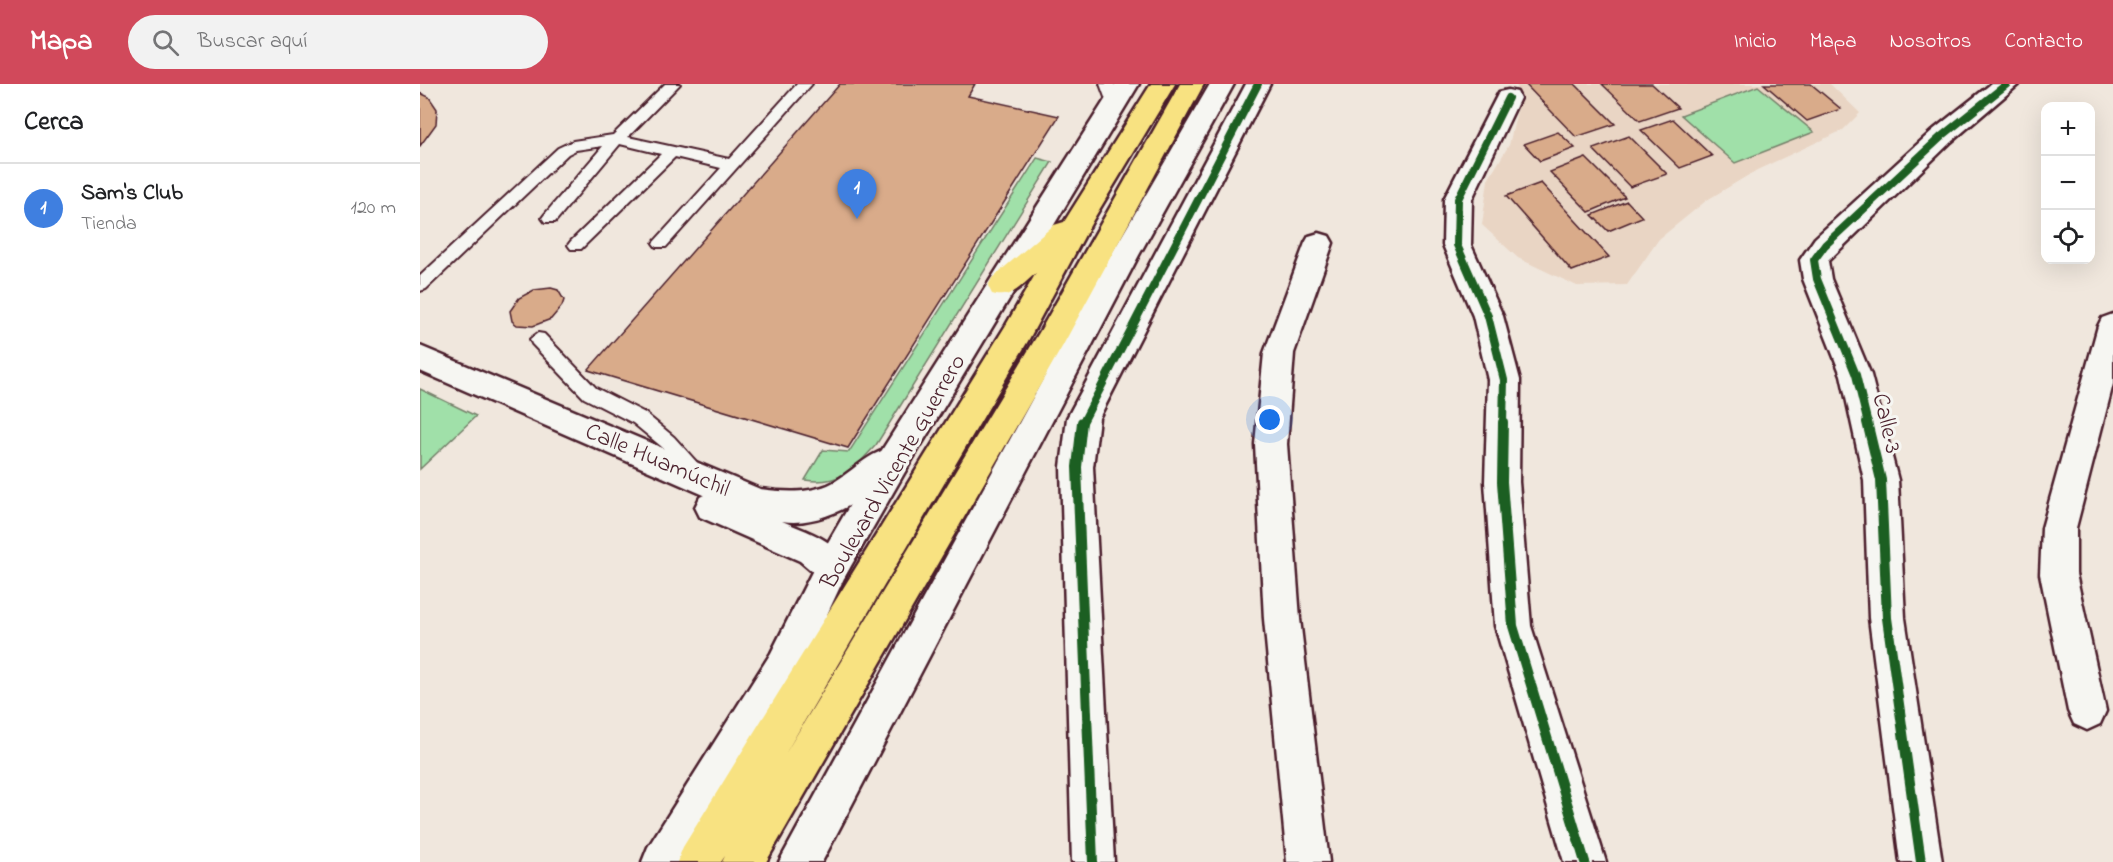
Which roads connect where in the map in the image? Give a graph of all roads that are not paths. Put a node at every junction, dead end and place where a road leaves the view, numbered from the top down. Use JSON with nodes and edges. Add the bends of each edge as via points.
{"nodes":[{"id":1,"x":673,"y":84,"type":"edge"},
{"id":2,"x":805,"y":84,"type":"edge"},
{"id":3,"x":1163,"y":84,"type":"edge"},
{"id":4,"x":1192,"y":84,"type":"edge"},
{"id":5,"x":1221,"y":84,"type":"edge"},
{"id":6,"x":1258,"y":84,"type":"edge"},
{"id":7,"x":2007,"y":84,"type":"edge"},
{"id":8,"x":1116,"y":91,"type":"edge"},
{"id":9,"x":1508,"y":98,"type":"dead end"},
{"id":10,"x":617,"y":139,"type":"junction"},
{"id":11,"x":586,"y":144,"type":"junction"},
{"id":12,"x":670,"y":153,"type":"junction"},
{"id":13,"x":732,"y":165,"type":"junction"},
{"id":14,"x":1081,"y":217,"type":"junction"},
{"id":15,"x":550,"y":218,"type":"dead end"},
{"id":16,"x":661,"y":243,"type":"dead end"},
{"id":17,"x":1320,"y":243,"type":"dead end"},
{"id":18,"x":576,"y":245,"type":"dead end"},
{"id":19,"x":420,"y":285,"type":"edge"},
{"id":20,"x":1002,"y":286,"type":"junction"},
{"id":21,"x":420,"y":300,"type":"edge"},
{"id":22,"x":2113,"y":326,"type":"edge"},
{"id":23,"x":538,"y":339,"type":"dead end"},
{"id":24,"x":420,"y":358,"type":"edge"},
{"id":25,"x":420,"y":370,"type":"edge"},
{"id":26,"x":894,"y":460,"type":"junction"},
{"id":27,"x":698,"y":476,"type":"junction"},
{"id":28,"x":832,"y":567,"type":"junction"},
{"id":29,"x":2087,"y":711,"type":"dead end"},
{"id":30,"x":663,"y":862,"type":"edge"},
{"id":31,"x":698,"y":862,"type":"edge"},
{"id":32,"x":743,"y":862,"type":"edge"},
{"id":33,"x":800,"y":862,"type":"edge"},
{"id":34,"x":1093,"y":862,"type":"edge"},
{"id":35,"x":1308,"y":862,"type":"edge"},
{"id":36,"x":1585,"y":862,"type":"edge"},
{"id":37,"x":1921,"y":862,"type":"edge"}],
"edges":[{"from":1,"to":10,"type":"lane"},
{"from":2,"to":13,"type":"lane"},
{"from":3,"to":14,"type":"highway","name":"Boulevard Vicente Guerrero"},
{"from":4,"to":32,"type":"highway","via":[[1051,339]]},
{"from":5,"to":33,"type":"street","via":[[1125,255]]},
{"from":6,"to":34,"type":"street","via":[[1083,418],[1077,467]]},
{"from":7,"to":37,"type":"street","name":"Calle 3","via":[[1942,136],[1825,245],[1814,260],[1817,279],[1856,375],[1881,480],[1887,618]]},
{"from":8,"to":20,"type":"street","name":"Boulevard Vicente Guerrero"},
{"from":9,"to":36,"type":"street","via":[[1458,199],[1457,245],[1488,316],[1504,380],[1502,482],[1513,626]]},
{"from":10,"to":11,"type":"lane"},
{"from":10,"to":12,"type":"lane"},
{"from":10,"to":15,"type":"lane"},
{"from":11,"to":19,"type":"lane","via":[[563,151]]},
{"from":11,"to":21,"type":"lane","via":[[564,158]]},
{"from":12,"to":13,"type":"lane"},
{"from":12,"to":18,"type":"lane"},
{"from":13,"to":16,"type":"lane"},
{"from":14,"to":20,"type":"highway"},
{"from":14,"to":31,"type":"highway","name":"Boulevard Vicente Guerrero","via":[[1017,333]]},
{"from":17,"to":35,"type":"street","via":[[1279,353],[1271,444],[1282,619]]},
{"from":20,"to":26,"type":"street","name":"Boulevard Vicente Guerrero"},
{"from":22,"to":29,"type":"street","via":[[2059,528],[2058,574]]},
{"from":23,"to":27,"type":"lane","via":[[590,393],[639,418],[668,442]]},
{"from":24,"to":27,"type":"street","name":"Calle Huamúchil"},
{"from":25,"to":28,"type":"street","name":"Calle Huamúchil","via":[[726,514],[812,550]]},
{"from":26,"to":27,"type":"street","name":"Calle Huamúchil","via":[[837,497],[794,508],[758,503]]},
{"from":26,"to":28,"type":"street","name":"Boulevard Vicente Guerrero"},
{"from":28,"to":30,"type":"street","name":"Boulevard Vicente Guerrero","via":[[784,666]]}]}
